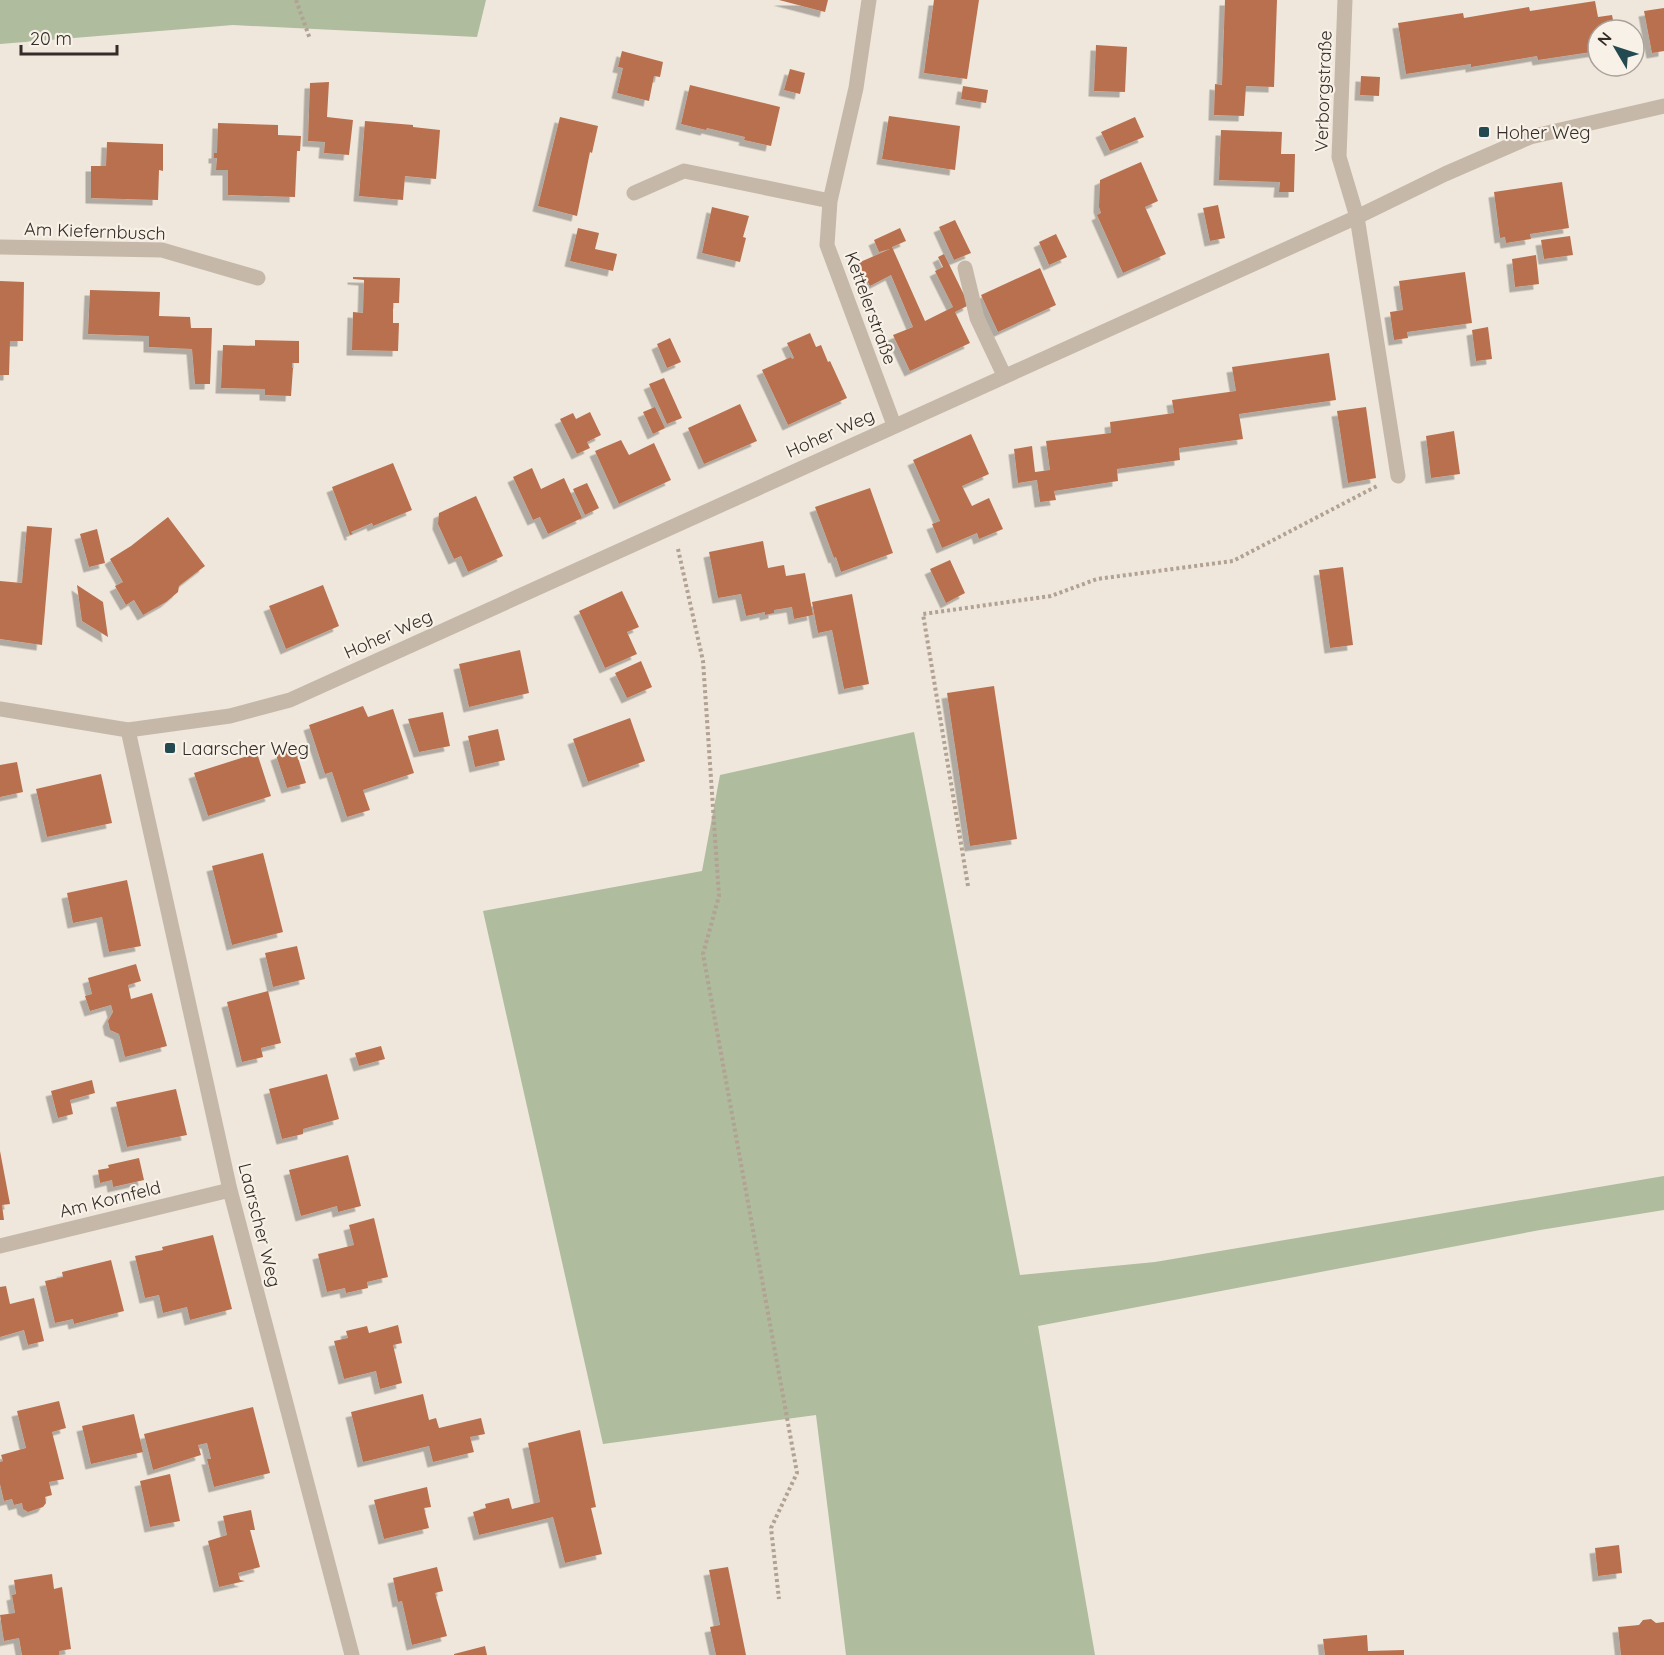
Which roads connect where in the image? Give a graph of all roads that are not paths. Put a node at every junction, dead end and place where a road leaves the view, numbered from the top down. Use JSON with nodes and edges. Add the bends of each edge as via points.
{"nodes":[{"id":1,"x":869,"y":0,"type":"edge"},
{"id":2,"x":1345,"y":0,"type":"edge"},
{"id":3,"x":1664,"y":106,"type":"edge"},
{"id":4,"x":634,"y":193,"type":"dead end"},
{"id":5,"x":830,"y":201,"type":"junction"},
{"id":6,"x":1357,"y":217,"type":"junction"},
{"id":7,"x":0,"y":247,"type":"edge"},
{"id":8,"x":965,"y":268,"type":"dead end"},
{"id":9,"x":258,"y":278,"type":"dead end"},
{"id":10,"x":1004,"y":375,"type":"junction"},
{"id":11,"x":894,"y":425,"type":"junction"},
{"id":12,"x":1398,"y":476,"type":"road end"},
{"id":13,"x":0,"y":709,"type":"edge"},
{"id":14,"x":128,"y":730,"type":"junction"},
{"id":15,"x":230,"y":1190,"type":"junction"},
{"id":16,"x":0,"y":1246,"type":"edge"},
{"id":17,"x":352,"y":1655,"type":"edge"}],
"edges":[{"from":1,"to":5,"type":"street","name":"Kettelerstraße","via":[[856,88]]},
{"from":2,"to":6,"type":"street","name":"Verborgstraße","via":[[1339,157]]},
{"from":3,"to":6,"type":"street","name":"Hoher Weg","via":[[1530,137]]},
{"from":4,"to":5,"type":"street","via":[[684,171]]},
{"from":5,"to":11,"type":"street","name":"Kettelerstraße","via":[[827,245]]},
{"from":6,"to":10,"type":"street","name":"Hoher Weg"},
{"from":6,"to":12,"type":"street","name":"Verborgstraße"},
{"from":7,"to":9,"type":"street","name":"Am Kiefernbusch","via":[[162,250]]},
{"from":8,"to":10,"type":"street","via":[[977,318]]},
{"from":10,"to":11,"type":"street","name":"Hoher Weg"},
{"from":11,"to":14,"type":"street","name":"Hoher Weg","via":[[290,700],[230,716]]},
{"from":13,"to":14,"type":"street","name":"Hoher Weg"},
{"from":14,"to":15,"type":"street","name":"Laarscher Weg"},
{"from":15,"to":16,"type":"street","name":"Am Kornfeld"},
{"from":15,"to":17,"type":"street","name":"Laarscher Weg"}]}
